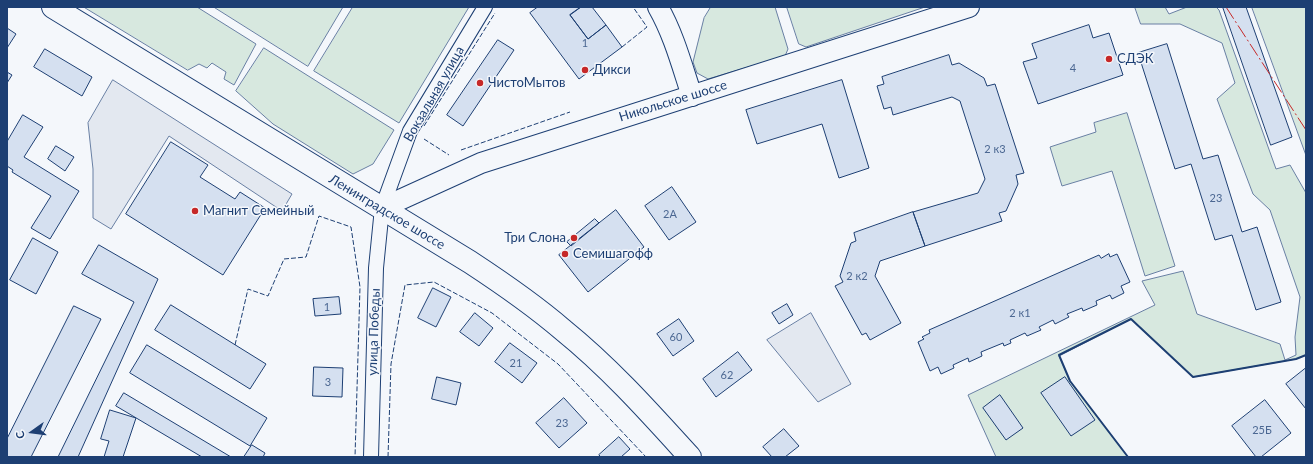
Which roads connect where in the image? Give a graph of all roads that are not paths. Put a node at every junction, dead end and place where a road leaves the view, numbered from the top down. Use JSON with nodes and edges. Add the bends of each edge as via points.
{"nodes":[{"id":1,"x":53,"y":7,"type":"edge"},
{"id":2,"x":485,"y":7,"type":"edge"},
{"id":3,"x":658,"y":7,"type":"edge"},
{"id":4,"x":969,"y":7,"type":"edge"},
{"id":5,"x":692,"y":96,"type":"junction"},
{"id":6,"x":382,"y":208,"type":"junction"},
{"id":7,"x":371,"y":457,"type":"edge"},
{"id":8,"x":690,"y":457,"type":"edge"}],
"edges":[{"from":1,"to":6,"type":"main road","name":"Ленинградское шоссе"},
{"from":2,"to":6,"type":"street","name":"Вокзальная улица","via":[[410,131]]},
{"from":3,"to":5,"type":"main road","via":[[678,51]]},
{"from":4,"to":5,"type":"main road","name":"Никольское шоссе"},
{"from":5,"to":6,"type":"main road","name":"Никольское шоссе","via":[[481,163]]},
{"from":6,"to":7,"type":"street","name":"улица Победы","via":[[376,268]]},
{"from":6,"to":8,"type":"main road","name":"Ленинградское шоссе","via":[[470,262],[564,330],[615,376]]}]}
